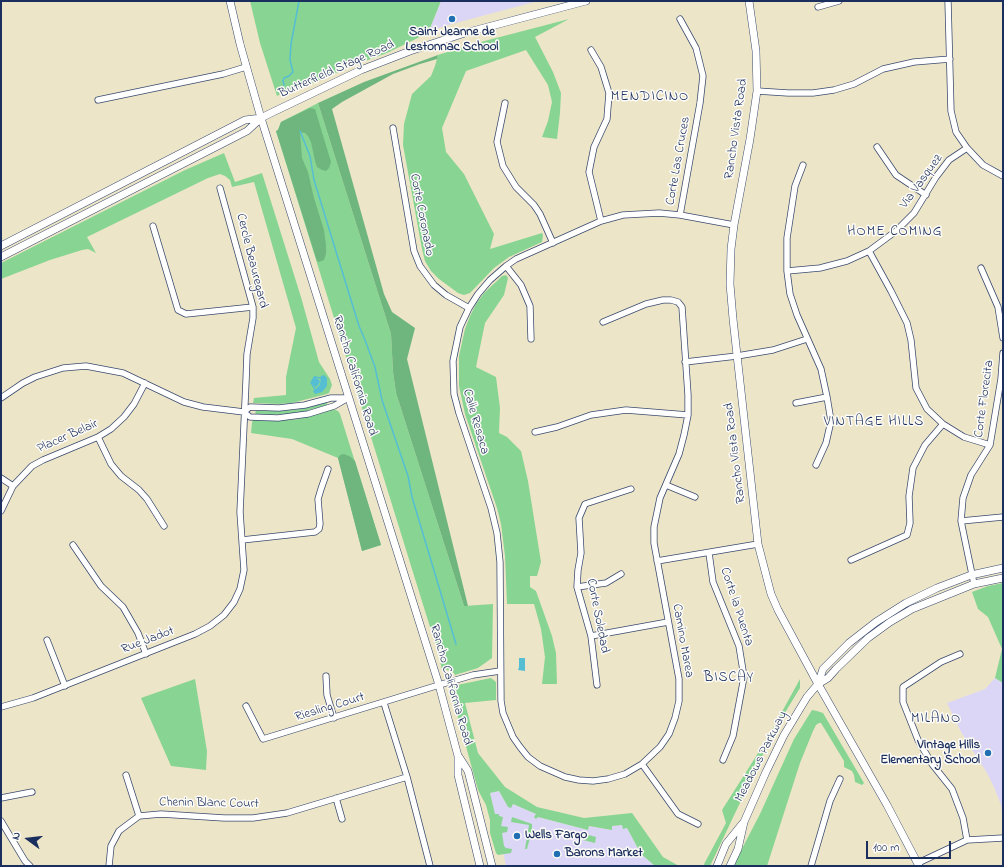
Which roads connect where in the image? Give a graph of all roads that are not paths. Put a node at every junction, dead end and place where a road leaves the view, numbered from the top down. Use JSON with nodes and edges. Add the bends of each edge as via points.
{"nodes":[{"id":1,"x":230,"y":1,"type":"edge"},
{"id":2,"x":586,"y":1,"type":"edge"},
{"id":3,"x":749,"y":1,"type":"edge"},
{"id":4,"x":839,"y":1,"type":"edge"},
{"id":5,"x":948,"y":1,"type":"edge"},
{"id":6,"x":818,"y":7,"type":"dead end"},
{"id":7,"x":680,"y":19,"type":"dead end"},
{"id":8,"x":591,"y":50,"type":"dead end"},
{"id":9,"x":950,"y":59,"type":"junction"},
{"id":10,"x":246,"y":67,"type":"junction"},
{"id":11,"x":757,"y":91,"type":"junction"},
{"id":12,"x":98,"y":100,"type":"dead end"},
{"id":13,"x":505,"y":102,"type":"dead end"},
{"id":14,"x":262,"y":118,"type":"junction"},
{"id":15,"x":393,"y":128,"type":"dead end"},
{"id":16,"x":878,"y":147,"type":"dead end"},
{"id":17,"x":967,"y":148,"type":"junction"},
{"id":18,"x":803,"y":165,"type":"dead end"},
{"id":19,"x":1003,"y":176,"type":"edge"},
{"id":20,"x":220,"y":188,"type":"dead end"},
{"id":21,"x":926,"y":195,"type":"junction"},
{"id":22,"x":680,"y":215,"type":"junction"},
{"id":23,"x":601,"y":221,"type":"junction"},
{"id":24,"x":734,"y":225,"type":"junction"},
{"id":25,"x":153,"y":226,"type":"dead end"},
{"id":26,"x":553,"y":243,"type":"junction"},
{"id":27,"x":1,"y":246,"type":"edge"},
{"id":28,"x":869,"y":251,"type":"junction"},
{"id":29,"x":1,"y":257,"type":"edge"},
{"id":30,"x":506,"y":266,"type":"junction"},
{"id":31,"x":981,"y":268,"type":"dead end"},
{"id":32,"x":787,"y":271,"type":"junction"},
{"id":33,"x":253,"y":308,"type":"junction"},
{"id":34,"x":469,"y":308,"type":"junction"},
{"id":35,"x":603,"y":322,"type":"dead end"},
{"id":36,"x":1003,"y":338,"type":"edge"},
{"id":37,"x":531,"y":339,"type":"dead end"},
{"id":38,"x":807,"y":339,"type":"junction"},
{"id":39,"x":1003,"y":353,"type":"edge"},
{"id":40,"x":737,"y":356,"type":"junction"},
{"id":41,"x":685,"y":362,"type":"junction"},
{"id":42,"x":145,"y":383,"type":"junction"},
{"id":43,"x":1,"y":396,"type":"edge"},
{"id":44,"x":827,"y":397,"type":"junction"},
{"id":45,"x":348,"y":398,"type":"junction"},
{"id":46,"x":796,"y":403,"type":"dead end"},
{"id":47,"x":244,"y":412,"type":"junction"},
{"id":48,"x":688,"y":415,"type":"junction"},
{"id":49,"x":942,"y":424,"type":"junction"},
{"id":50,"x":535,"y":432,"type":"dead end"},
{"id":51,"x":98,"y":437,"type":"junction"},
{"id":52,"x":990,"y":445,"type":"junction"},
{"id":53,"x":816,"y":465,"type":"dead end"},
{"id":54,"x":328,"y":470,"type":"dead end"},
{"id":55,"x":1,"y":478,"type":"edge"},
{"id":56,"x":666,"y":485,"type":"junction"},
{"id":57,"x":13,"y":486,"type":"junction"},
{"id":58,"x":631,"y":489,"type":"dead end"},
{"id":59,"x":695,"y":497,"type":"dead end"},
{"id":60,"x":1,"y":512,"type":"edge"},
{"id":61,"x":1003,"y":517,"type":"edge"},
{"id":62,"x":962,"y":521,"type":"junction"},
{"id":63,"x":164,"y":526,"type":"dead end"},
{"id":64,"x":242,"y":540,"type":"junction"},
{"id":65,"x":758,"y":544,"type":"junction"},
{"id":66,"x":73,"y":545,"type":"dead end"},
{"id":67,"x":709,"y":553,"type":"junction"},
{"id":68,"x":850,"y":560,"type":"dead end"},
{"id":69,"x":657,"y":561,"type":"junction"},
{"id":70,"x":1003,"y":568,"type":"edge"},
{"id":71,"x":621,"y":574,"type":"dead end"},
{"id":72,"x":971,"y":575,"type":"junction"},
{"id":73,"x":1003,"y":578,"type":"edge"},
{"id":74,"x":974,"y":584,"type":"junction"},
{"id":75,"x":578,"y":587,"type":"junction"},
{"id":76,"x":668,"y":622,"type":"junction"},
{"id":77,"x":591,"y":636,"type":"junction"},
{"id":78,"x":48,"y":640,"type":"dead end"},
{"id":79,"x":146,"y":654,"type":"junction"},
{"id":80,"x":960,"y":654,"type":"dead end"},
{"id":81,"x":500,"y":671,"type":"junction"},
{"id":82,"x":326,"y":676,"type":"dead end"},
{"id":83,"x":818,"y":684,"type":"junction"},
{"id":84,"x":439,"y":685,"type":"junction"},
{"id":85,"x":597,"y":685,"type":"dead end"},
{"id":86,"x":65,"y":686,"type":"junction"},
{"id":87,"x":384,"y":703,"type":"junction"},
{"id":88,"x":246,"y":706,"type":"dead end"},
{"id":89,"x":1,"y":707,"type":"edge"},
{"id":90,"x":334,"y":718,"type":"junction"},
{"id":91,"x":458,"y":756,"type":"junction"},
{"id":92,"x":723,"y":760,"type":"dead end"},
{"id":93,"x":642,"y":764,"type":"junction"},
{"id":94,"x":126,"y":775,"type":"dead end"},
{"id":95,"x":407,"y":776,"type":"junction"},
{"id":96,"x":840,"y":779,"type":"dead end"},
{"id":97,"x":32,"y":792,"type":"dead end"},
{"id":98,"x":1,"y":798,"type":"edge"},
{"id":99,"x":336,"y":798,"type":"junction"},
{"id":100,"x":466,"y":806,"type":"junction"},
{"id":101,"x":139,"y":816,"type":"junction"},
{"id":102,"x":342,"y":819,"type":"dead end"},
{"id":103,"x":1,"y":821,"type":"edge"},
{"id":104,"x":744,"y":822,"type":"junction"},
{"id":105,"x":698,"y":824,"type":"dead end"},
{"id":106,"x":1003,"y":838,"type":"edge"},
{"id":107,"x":967,"y":840,"type":"junction"},
{"id":108,"x":492,"y":863,"type":"edge"},
{"id":109,"x":919,"y":865,"type":"edge"},
{"id":110,"x":30,"y":866,"type":"edge"},
{"id":111,"x":104,"y":866,"type":"edge"},
{"id":112,"x":109,"y":866,"type":"edge"},
{"id":113,"x":430,"y":866,"type":"edge"},
{"id":114,"x":480,"y":866,"type":"edge"},
{"id":115,"x":717,"y":866,"type":"edge"},
{"id":116,"x":730,"y":866,"type":"edge"},
{"id":117,"x":810,"y":866,"type":"edge"}],
"edges":[{"from":1,"to":10,"type":"main road","name":"Rancho California Road"},
{"from":2,"to":14,"type":"main road","name":"Butterfield Stage Road","via":[[465,33],[410,51],[361,70]]},
{"from":3,"to":11,"type":"main road","name":"Rancho Vista Road","via":[[756,51]]},
{"from":4,"to":6,"type":"street"},
{"from":5,"to":9,"type":"street"},
{"from":7,"to":22,"type":"street","name":"Corte Las Cruces","via":[[696,48],[703,76]]},
{"from":8,"to":23,"type":"street","via":[[601,67],[609,93],[607,119],[594,147],[589,172]]},
{"from":9,"to":11,"type":"street","via":[[914,62],[882,70],[854,84],[834,90],[813,93]]},
{"from":9,"to":17,"type":"street","via":[[951,111],[956,132]]},
{"from":10,"to":12,"type":"street"},
{"from":10,"to":14,"type":"main road","name":"Rancho California Road"},
{"from":11,"to":24,"type":"main road","name":"Rancho Vista Road"},
{"from":13,"to":26,"type":"street","via":[[497,142],[503,166],[516,187],[540,214]]},
{"from":14,"to":27,"type":"main road","name":"Butterfield Stage Road","via":[[245,120]]},
{"from":14,"to":29,"type":"main road","name":"Butterfield Stage Road","via":[[247,131]]},
{"from":14,"to":45,"type":"main road","name":"Rancho California Road"},
{"from":15,"to":34,"type":"street","name":"Corte Coronado","via":[[414,251],[420,266],[434,285]]},
{"from":16,"to":21,"type":"street","via":[[896,174]]},
{"from":17,"to":19,"type":"street","via":[[983,165]]},
{"from":17,"to":21,"type":"street","name":"Via Vasquez","via":[[949,160]]},
{"from":18,"to":32,"type":"street","via":[[795,186],[788,230]]},
{"from":20,"to":33,"type":"street","name":"Cercle Beauregard"},
{"from":21,"to":28,"type":"street","name":"Via Vasquez","via":[[914,213],[896,231]]},
{"from":22,"to":23,"type":"street","name":"Calle Resaca","via":[[640,213]]},
{"from":22,"to":24,"type":"street","name":"Calle Resaca"},
{"from":23,"to":26,"type":"street","name":"Calle Resaca"},
{"from":24,"to":40,"type":"main road","name":"Rancho Vista Road","via":[[730,284]]},
{"from":25,"to":33,"type":"street","via":[[178,310],[186,314]]},
{"from":26,"to":30,"type":"street","name":"Calle Resaca"},
{"from":28,"to":32,"type":"street","name":"Via Vasquez","via":[[847,261],[820,268]]},
{"from":28,"to":49,"type":"street","via":[[907,323],[916,388],[927,409]]},
{"from":30,"to":34,"type":"street","name":"Calle Resaca","via":[[490,280]]},
{"from":30,"to":37,"type":"street","via":[[521,285],[530,306]]},
{"from":31,"to":36,"type":"street","via":[[998,306]]},
{"from":32,"to":38,"type":"street","via":[[790,294]]},
{"from":33,"to":47,"type":"street","name":"Cercle Beauregard","via":[[254,318],[247,354]]},
{"from":34,"to":81,"type":"street","name":"Calle Resaca","via":[[456,341],[452,375],[459,413],[497,533],[500,562]]},
{"from":35,"to":41,"type":"street","name":"Camino Marea","via":[[646,304],[662,300],[678,302],[682,307]]},
{"from":38,"to":40,"type":"street","via":[[773,350]]},
{"from":38,"to":44,"type":"street","via":[[821,369]]},
{"from":39,"to":52,"type":"street","name":"Corte Florecita"},
{"from":40,"to":41,"type":"street"},
{"from":40,"to":65,"type":"main road","name":"Rancho Vista Road"},
{"from":41,"to":48,"type":"street","name":"Camino Marea"},
{"from":42,"to":43,"type":"street","via":[[123,373],[86,366],[62,368],[35,377]]},
{"from":42,"to":47,"type":"street","via":[[184,402]]},
{"from":42,"to":51,"type":"street","name":"Placer Belair","via":[[124,417]]},
{"from":44,"to":46,"type":"street"},
{"from":44,"to":53,"type":"street","via":[[831,420],[826,443]]},
{"from":45,"to":47,"type":"street","via":[[331,398],[279,408],[250,407]]},
{"from":45,"to":47,"type":"street","via":[[334,406],[292,417],[250,417]]},
{"from":45,"to":84,"type":"main road","name":"Rancho California Road"},
{"from":47,"to":64,"type":"street","name":"Cercle Beauregard","via":[[240,512]]},
{"from":48,"to":50,"type":"street","via":[[626,410],[591,415]]},
{"from":48,"to":56,"type":"street","name":"Camino Marea","via":[[679,454]]},
{"from":49,"to":52,"type":"street","via":[[964,437]]},
{"from":49,"to":68,"type":"street","via":[[925,445],[913,468],[907,535]]},
{"from":51,"to":57,"type":"street","name":"Placer Belair","via":[[32,466]]},
{"from":51,"to":63,"type":"street","via":[[111,464],[147,499]]},
{"from":52,"to":62,"type":"street","name":"Corte Florecita","via":[[971,475],[963,498]]},
{"from":54,"to":64,"type":"street","via":[[318,499],[319,529],[315,532]]},
{"from":55,"to":57,"type":"street"},
{"from":56,"to":59,"type":"street"},
{"from":56,"to":69,"type":"street","name":"Camino Marea","via":[[660,498],[654,527]]},
{"from":57,"to":60,"type":"street","name":"Placer Belair"},
{"from":58,"to":75,"type":"street","name":"Corte Soledad","via":[[585,504],[579,518],[581,553]]},
{"from":61,"to":62,"type":"street"},
{"from":62,"to":72,"type":"street","name":"Corte Florecita"},
{"from":64,"to":79,"type":"street","name":"Rue Jadot","via":[[244,570],[240,588],[224,615],[195,634]]},
{"from":65,"to":67,"type":"street"},
{"from":65,"to":83,"type":"main road","name":"Rancho Vista Road","via":[[774,600]]},
{"from":66,"to":79,"type":"street","via":[[101,586],[123,607],[138,633]]},
{"from":67,"to":69,"type":"street"},
{"from":67,"to":92,"type":"street","name":"Corte la Puenta","via":[[713,582],[739,646],[744,676],[733,736]]},
{"from":69,"to":76,"type":"street","name":"Camino Marea"},
{"from":70,"to":72,"type":"main road","name":"Meadows Parkway"},
{"from":71,"to":75,"type":"street","via":[[606,583]]},
{"from":72,"to":74,"type":"street","name":"Corte Florecita"},
{"from":72,"to":83,"type":"main road","name":"Meadows Parkway","via":[[906,603],[876,622],[849,643],[823,669]]},
{"from":73,"to":74,"type":"main road","name":"Meadows Parkway"},
{"from":74,"to":83,"type":"main road","name":"Meadows Parkway","via":[[912,609],[890,622],[868,638],[828,678]]},
{"from":75,"to":77,"type":"street","name":"Corte Soledad"},
{"from":76,"to":77,"type":"street"},
{"from":76,"to":93,"type":"street","name":"Camino Marea","via":[[678,679],[679,702],[669,734],[660,747]]},
{"from":77,"to":85,"type":"street","name":"Corte Soledad"},
{"from":78,"to":86,"type":"street"},
{"from":79,"to":86,"type":"street","name":"Rue Jadot"},
{"from":80,"to":107,"type":"street","via":[[941,662],[903,687],[902,702],[918,740],[932,764],[952,789],[963,818]]},
{"from":81,"to":84,"type":"street","name":"Riesling Court","via":[[473,675]]},
{"from":81,"to":93,"type":"street","name":"Camino Marea","via":[[501,701],[507,725],[520,747],[540,766],[565,777],[593,781],[625,774]]},
{"from":82,"to":90,"type":"street","via":[[327,695]]},
{"from":83,"to":104,"type":"main road","name":"Meadows Parkway","via":[[784,734]]},
{"from":83,"to":109,"type":"main road","name":"Rancho Vista Road"},
{"from":84,"to":87,"type":"street","name":"Riesling Court"},
{"from":84,"to":91,"type":"main road","name":"Rancho California Road"},
{"from":86,"to":89,"type":"street","name":"Rue Jadot"},
{"from":87,"to":90,"type":"street","name":"Riesling Court"},
{"from":87,"to":95,"type":"street"},
{"from":88,"to":90,"type":"street","name":"Riesling Court","via":[[263,739]]},
{"from":91,"to":100,"type":"main road","name":"Rancho California Road","via":[[458,775]]},
{"from":91,"to":108,"type":"main road","name":"Rancho California Road","via":[[468,771]]},
{"from":93,"to":105,"type":"street","via":[[678,814]]},
{"from":94,"to":101,"type":"street"},
{"from":95,"to":99,"type":"street","name":"Chenin Blanc Court"},
{"from":95,"to":113,"type":"street"},
{"from":96,"to":117,"type":"street","via":[[830,801]]},
{"from":97,"to":98,"type":"street"},
{"from":99,"to":101,"type":"street","name":"Chenin Blanc Court","via":[[287,813],[253,818],[161,814]]},
{"from":99,"to":102,"type":"street"},
{"from":100,"to":108,"type":"main road","via":[[473,816],[483,855]]},
{"from":100,"to":114,"type":"main road","name":"Rancho California Road"},
{"from":101,"to":112,"type":"street","via":[[119,831],[111,846]]},
{"from":103,"to":110,"type":"street"},
{"from":104,"to":115,"type":"main road","name":"Meadows Parkway","via":[[726,844]]},
{"from":104,"to":116,"type":"main road","name":"Meadows Parkway","via":[[738,849]]},
{"from":106,"to":107,"type":"street"},
{"from":107,"to":109,"type":"street"},
{"from":111,"to":112,"type":"street"}]}
